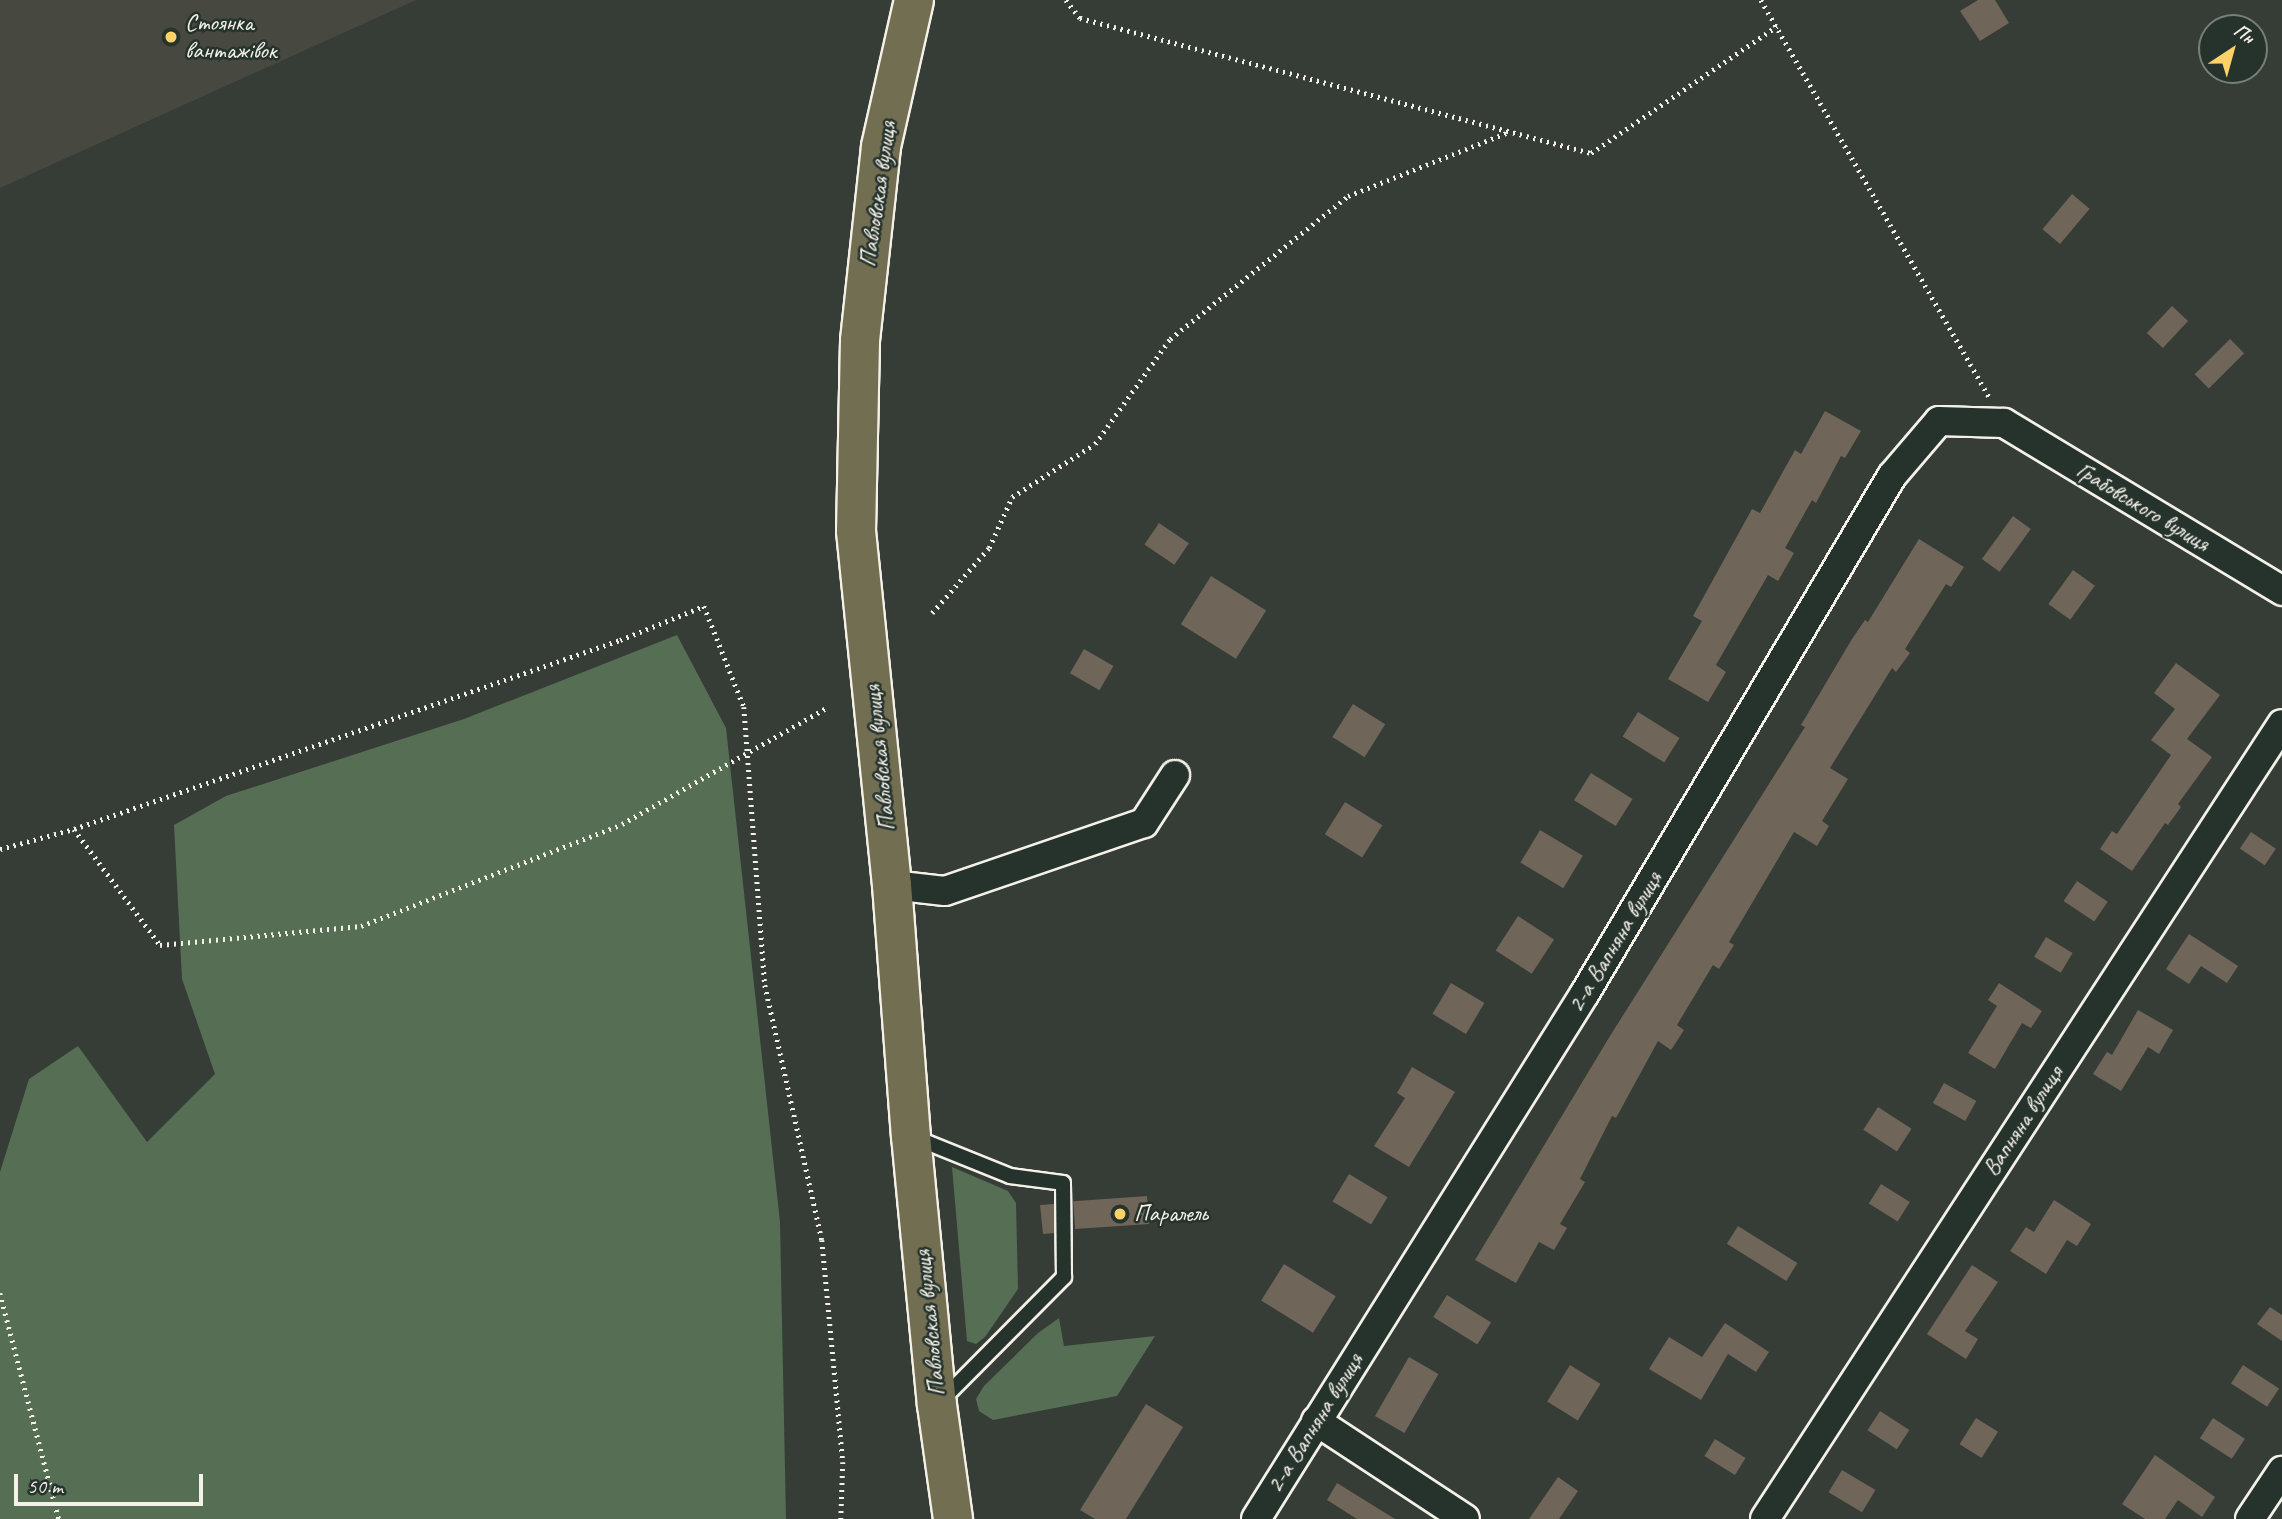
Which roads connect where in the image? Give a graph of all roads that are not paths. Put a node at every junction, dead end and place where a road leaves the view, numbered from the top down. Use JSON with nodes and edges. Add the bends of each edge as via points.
{"nodes":[{"id":1,"x":914,"y":0,"type":"edge"},
{"id":2,"x":2004,"y":423,"type":"joint"},
{"id":3,"x":2282,"y":591,"type":"edge"},
{"id":4,"x":2282,"y":724,"type":"edge"},
{"id":5,"x":1175,"y":775,"type":"dead end"},
{"id":6,"x":892,"y":886,"type":"junction"},
{"id":7,"x":911,"y":1136,"type":"junction"},
{"id":8,"x":937,"y":1405,"type":"junction"},
{"id":9,"x":1316,"y":1421,"type":"junction"},
{"id":10,"x":2282,"y":1471,"type":"edge"},
{"id":11,"x":953,"y":1519,"type":"edge"},
{"id":12,"x":1256,"y":1519,"type":"edge"},
{"id":13,"x":1465,"y":1519,"type":"edge"},
{"id":14,"x":1765,"y":1519,"type":"edge"},
{"id":15,"x":2250,"y":1519,"type":"edge"}],
"edges":[{"from":1,"to":6,"type":"main road","name":"Павловская вулиця","via":[[881,147],[860,355],[856,531]]},
{"from":2,"to":3,"type":"street","name":"Грабовського вулиця"},
{"from":2,"to":9,"type":"street","name":"2-а Вапняна вулиця","via":[[1939,421],[1892,476],[1585,993]]},
{"from":4,"to":14,"type":"street","name":"Вапняна вулиця"},
{"from":5,"to":6,"type":"street","via":[[1144,823],[945,891]]},
{"from":6,"to":7,"type":"main road","name":"Павловская вулиця"},
{"from":7,"to":8,"type":"main road","name":"Павловская вулиця"},
{"from":7,"to":8,"type":"lane","via":[[1010,1176],[1063,1183],[1064,1277]]},
{"from":8,"to":11,"type":"main road","name":"Павловская вулиця"},
{"from":9,"to":12,"type":"street","name":"2-а Вапняна вулиця"},
{"from":9,"to":13,"type":"street"},
{"from":10,"to":15,"type":"street"}]}
